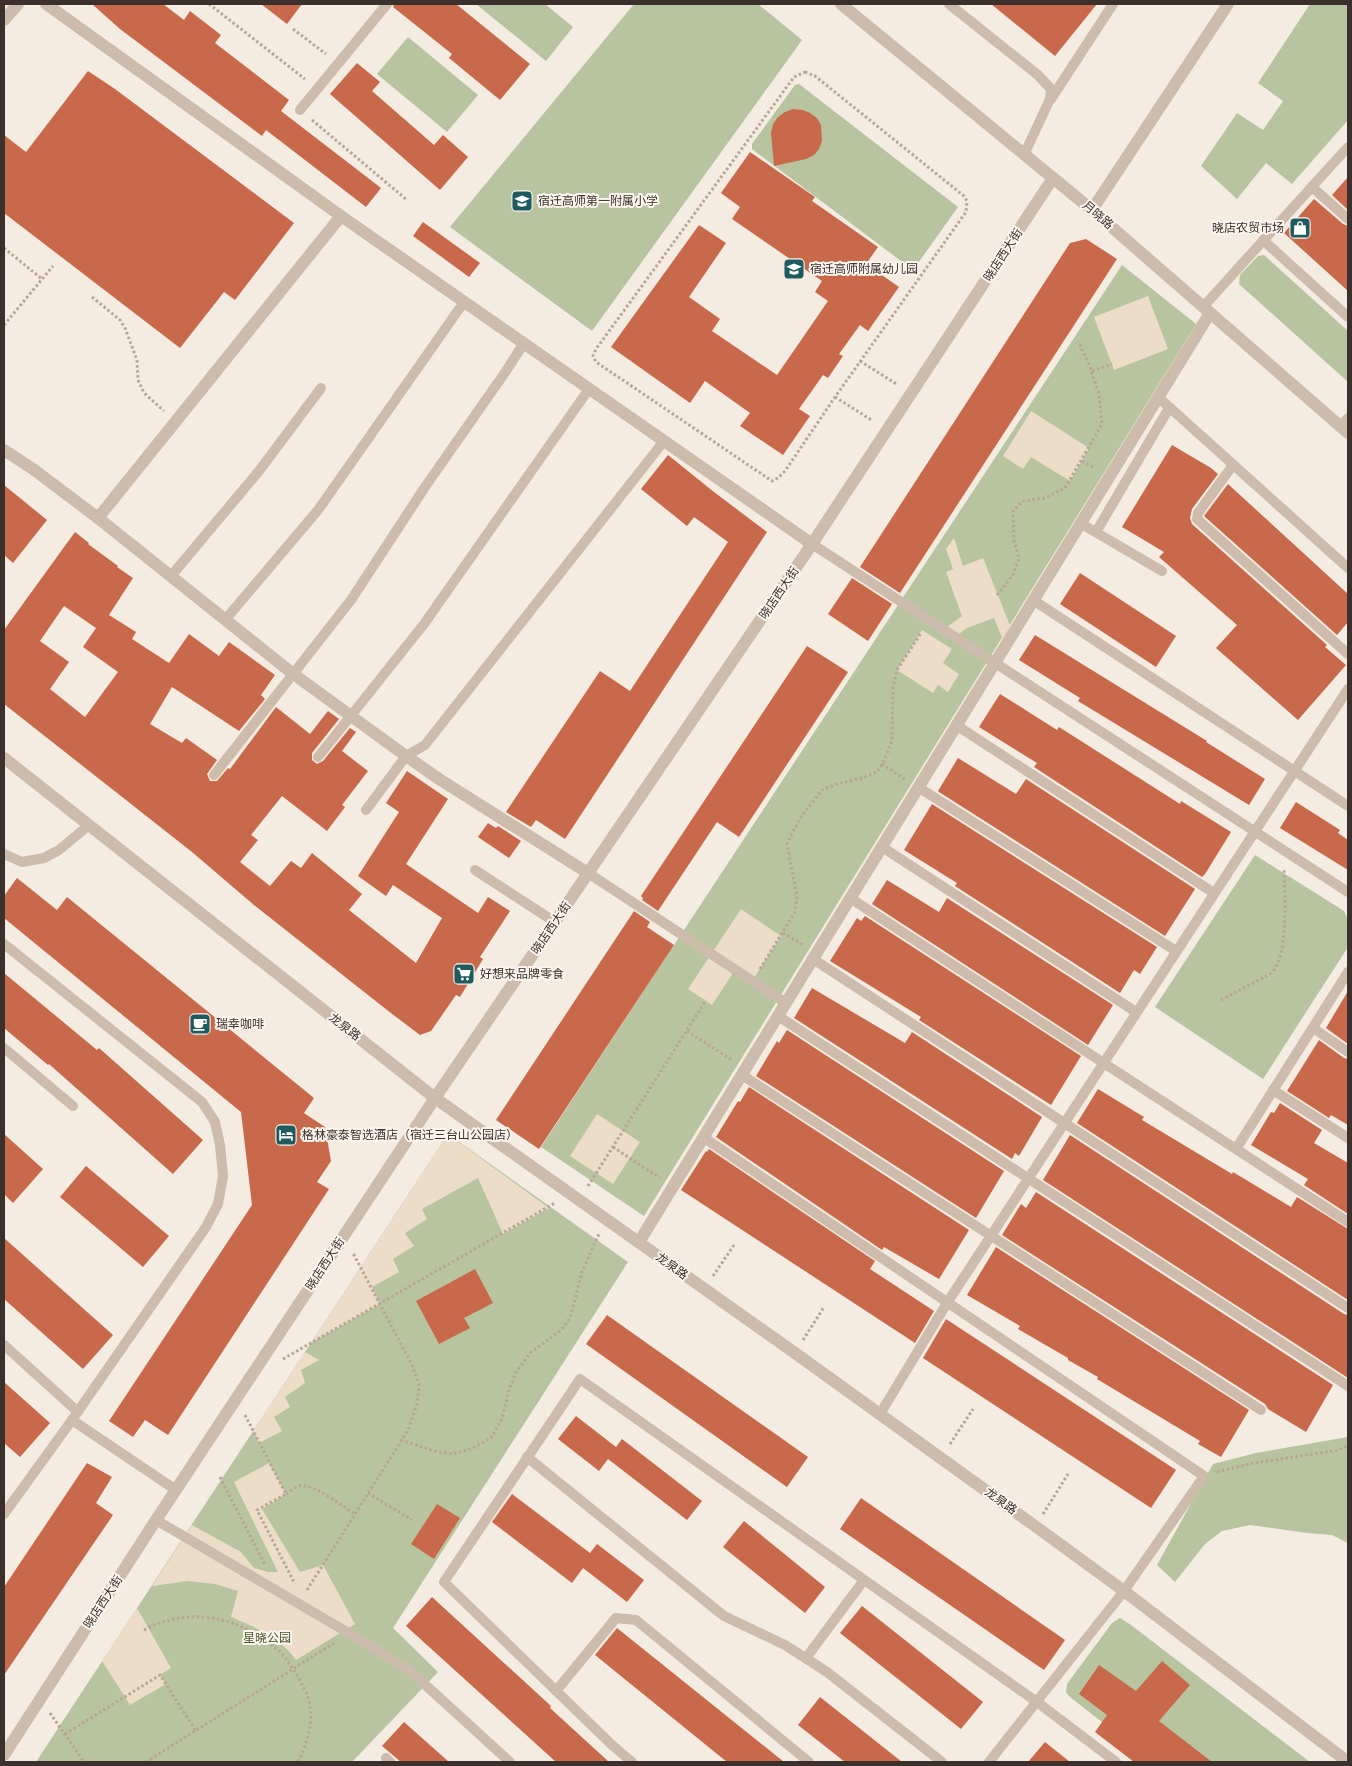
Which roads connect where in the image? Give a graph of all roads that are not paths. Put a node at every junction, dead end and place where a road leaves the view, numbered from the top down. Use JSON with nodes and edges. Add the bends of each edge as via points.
{"nodes":[{"id":1,"x":18,"y":4,"type":"edge"},
{"id":2,"x":46,"y":4,"type":"edge"},
{"id":3,"x":387,"y":4,"type":"edge"},
{"id":4,"x":841,"y":4,"type":"edge"},
{"id":5,"x":949,"y":4,"type":"edge"},
{"id":6,"x":1113,"y":4,"type":"edge"},
{"id":7,"x":1228,"y":4,"type":"edge"},
{"id":8,"x":4,"y":20,"type":"edge"},
{"id":9,"x":1050,"y":99,"type":"junction"},
{"id":10,"x":300,"y":110,"type":"road end"},
{"id":11,"x":1348,"y":147,"type":"edge"},
{"id":12,"x":1024,"y":155,"type":"junction"},
{"id":13,"x":1053,"y":178,"type":"junction"},
{"id":14,"x":1312,"y":187,"type":"junction"},
{"id":15,"x":1092,"y":210,"type":"junction"},
{"id":16,"x":341,"y":216,"type":"junction"},
{"id":17,"x":1348,"y":219,"type":"edge"},
{"id":18,"x":1263,"y":240,"type":"junction"},
{"id":19,"x":464,"y":302,"type":"junction"},
{"id":20,"x":1206,"y":310,"type":"junction"},
{"id":21,"x":1348,"y":317,"type":"edge"},
{"id":22,"x":524,"y":343,"type":"junction"},
{"id":23,"x":322,"y":388,"type":"dead end"},
{"id":24,"x":589,"y":389,"type":"junction"},
{"id":25,"x":1158,"y":397,"type":"junction"},
{"id":26,"x":1170,"y":408,"type":"junction"},
{"id":27,"x":1346,"y":426,"type":"edge"},
{"id":28,"x":664,"y":441,"type":"junction"},
{"id":29,"x":4,"y":450,"type":"edge"},
{"id":30,"x":1233,"y":465,"type":"junction"},
{"id":31,"x":98,"y":518,"type":"junction"},
{"id":32,"x":1080,"y":523,"type":"junction"},
{"id":33,"x":1096,"y":532,"type":"junction"},
{"id":34,"x":812,"y":544,"type":"junction"},
{"id":35,"x":1348,"y":568,"type":"edge"},
{"id":36,"x":1162,"y":571,"type":"dead end"},
{"id":37,"x":171,"y":576,"type":"junction"},
{"id":38,"x":1033,"y":600,"type":"junction"},
{"id":39,"x":225,"y":620,"type":"junction"},
{"id":40,"x":1348,"y":654,"type":"edge"},
{"id":41,"x":995,"y":662,"type":"junction"},
{"id":42,"x":292,"y":673,"type":"junction"},
{"id":43,"x":1348,"y":689,"type":"edge"},
{"id":44,"x":351,"y":715,"type":"junction"},
{"id":45,"x":956,"y":725,"type":"junction"},
{"id":46,"x":406,"y":756,"type":"junction"},
{"id":47,"x":318,"y":757,"type":"dead end"},
{"id":48,"x":4,"y":758,"type":"edge"},
{"id":49,"x":1294,"y":770,"type":"junction"},
{"id":50,"x":214,"y":774,"type":"dead end"},
{"id":51,"x":918,"y":788,"type":"junction"},
{"id":52,"x":1348,"y":806,"type":"edge"},
{"id":53,"x":366,"y":810,"type":"dead end"},
{"id":54,"x":89,"y":825,"type":"junction"},
{"id":55,"x":1254,"y":831,"type":"junction"},
{"id":56,"x":882,"y":847,"type":"junction"},
{"id":57,"x":6,"y":858,"type":"edge"},
{"id":58,"x":475,"y":870,"type":"dead end"},
{"id":59,"x":588,"y":873,"type":"junction"},
{"id":60,"x":1348,"y":892,"type":"edge"},
{"id":61,"x":1214,"y":893,"type":"junction"},
{"id":62,"x":850,"y":898,"type":"junction"},
{"id":63,"x":555,"y":922,"type":"junction"},
{"id":64,"x":4,"y":944,"type":"edge"},
{"id":65,"x":1176,"y":951,"type":"junction"},
{"id":66,"x":814,"y":956,"type":"junction"},
{"id":67,"x":1348,"y":973,"type":"edge"},
{"id":68,"x":786,"y":1003,"type":"junction"},
{"id":69,"x":1136,"y":1012,"type":"junction"},
{"id":70,"x":778,"y":1016,"type":"junction"},
{"id":71,"x":1313,"y":1028,"type":"junction"},
{"id":72,"x":4,"y":1048,"type":"edge"},
{"id":73,"x":1348,"y":1052,"type":"edge"},
{"id":74,"x":1104,"y":1062,"type":"junction"},
{"id":75,"x":744,"y":1072,"type":"junction"},
{"id":76,"x":1273,"y":1090,"type":"junction"},
{"id":77,"x":435,"y":1098,"type":"junction"},
{"id":78,"x":73,"y":1106,"type":"dead end"},
{"id":79,"x":1064,"y":1123,"type":"junction"},
{"id":80,"x":704,"y":1137,"type":"junction"},
{"id":81,"x":1348,"y":1138,"type":"edge"},
{"id":82,"x":1236,"y":1149,"type":"junction"},
{"id":83,"x":1028,"y":1178,"type":"junction"},
{"id":84,"x":1348,"y":1222,"type":"edge"},
{"id":85,"x":990,"y":1236,"type":"junction"},
{"id":86,"x":639,"y":1242,"type":"junction"},
{"id":87,"x":947,"y":1303,"type":"junction"},
{"id":88,"x":1348,"y":1308,"type":"edge"},
{"id":89,"x":4,"y":1345,"type":"edge"},
{"id":90,"x":1348,"y":1386,"type":"edge"},
{"id":91,"x":1260,"y":1410,"type":"dead end"},
{"id":92,"x":78,"y":1412,"type":"junction"},
{"id":93,"x":880,"y":1414,"type":"junction"},
{"id":94,"x":72,"y":1420,"type":"junction"},
{"id":95,"x":527,"y":1457,"type":"junction"},
{"id":96,"x":176,"y":1490,"type":"junction"},
{"id":97,"x":4,"y":1514,"type":"edge"},
{"id":98,"x":156,"y":1520,"type":"junction"},
{"id":99,"x":864,"y":1580,"type":"junction"},
{"id":100,"x":1124,"y":1591,"type":"junction"},
{"id":101,"x":806,"y":1658,"type":"junction"},
{"id":102,"x":556,"y":1691,"type":"junction"},
{"id":103,"x":1037,"y":1702,"type":"junction"},
{"id":104,"x":4,"y":1755,"type":"edge"},
{"id":105,"x":510,"y":1762,"type":"edge"},
{"id":106,"x":632,"y":1762,"type":"edge"},
{"id":107,"x":809,"y":1762,"type":"edge"},
{"id":108,"x":942,"y":1762,"type":"edge"},
{"id":109,"x":989,"y":1762,"type":"edge"},
{"id":110,"x":1116,"y":1762,"type":"edge"},
{"id":111,"x":1348,"y":1762,"type":"edge"}],
"edges":[{"from":1,"to":8,"type":"street"},
{"from":2,"to":16,"type":"street"},
{"from":3,"to":10,"type":"lane"},
{"from":4,"to":12,"type":"street","name":"月晓路"},
{"from":5,"to":9,"type":"lane","via":[[1045,81],[1051,89]]},
{"from":6,"to":9,"type":"lane"},
{"from":7,"to":15,"type":"street"},
{"from":9,"to":12,"type":"lane"},
{"from":11,"to":14,"type":"lane"},
{"from":12,"to":13,"type":"street","name":"月晓路"},
{"from":13,"to":15,"type":"street","name":"月晓路"},
{"from":13,"to":34,"type":"street","name":"晓店西大街"},
{"from":14,"to":17,"type":"lane"},
{"from":14,"to":18,"type":"lane"},
{"from":15,"to":20,"type":"street","name":"月晓路"},
{"from":16,"to":19,"type":"street"},
{"from":16,"to":31,"type":"street"},
{"from":18,"to":20,"type":"lane"},
{"from":18,"to":21,"type":"lane"},
{"from":19,"to":22,"type":"street"},
{"from":19,"to":39,"type":"lane","via":[[318,510]]},
{"from":20,"to":25,"type":"street"},
{"from":20,"to":27,"type":"street","name":"月晓路"},
{"from":22,"to":24,"type":"street"},
{"from":22,"to":42,"type":"lane","via":[[351,600]]},
{"from":23,"to":37,"type":"lane","via":[[259,471]]},
{"from":24,"to":28,"type":"street"},
{"from":24,"to":44,"type":"lane","via":[[429,616]]},
{"from":25,"to":26,"type":"lane"},
{"from":25,"to":32,"type":"street"},
{"from":26,"to":30,"type":"lane"},
{"from":26,"to":33,"type":"lane"},
{"from":28,"to":34,"type":"street"},
{"from":28,"to":46,"type":"lane","via":[[425,745]]},
{"from":29,"to":31,"type":"street"},
{"from":30,"to":35,"type":"lane"},
{"from":30,"to":40,"type":"lane","via":[[1197,519]]},
{"from":31,"to":37,"type":"street"},
{"from":32,"to":33,"type":"lane"},
{"from":32,"to":38,"type":"street"},
{"from":33,"to":36,"type":"lane"},
{"from":34,"to":41,"type":"lane"},
{"from":34,"to":59,"type":"street","name":"晓店西大街"},
{"from":37,"to":39,"type":"street"},
{"from":38,"to":41,"type":"street"},
{"from":38,"to":49,"type":"lane"},
{"from":39,"to":42,"type":"street"},
{"from":41,"to":45,"type":"street"},
{"from":41,"to":55,"type":"lane"},
{"from":42,"to":44,"type":"street"},
{"from":42,"to":50,"type":"lane"},
{"from":43,"to":49,"type":"lane"},
{"from":44,"to":46,"type":"street"},
{"from":44,"to":47,"type":"lane"},
{"from":45,"to":51,"type":"street"},
{"from":45,"to":61,"type":"lane"},
{"from":46,"to":53,"type":"lane"},
{"from":46,"to":59,"type":"street"},
{"from":48,"to":54,"type":"street","name":"龙泉路"},
{"from":49,"to":52,"type":"lane"},
{"from":49,"to":55,"type":"lane"},
{"from":51,"to":56,"type":"street"},
{"from":51,"to":65,"type":"lane"},
{"from":54,"to":57,"type":"lane","via":[[60,850],[44,858],[22,862]]},
{"from":54,"to":77,"type":"street","name":"龙泉路"},
{"from":55,"to":60,"type":"lane"},
{"from":55,"to":61,"type":"lane"},
{"from":56,"to":62,"type":"street"},
{"from":56,"to":69,"type":"lane"},
{"from":58,"to":63,"type":"lane"},
{"from":59,"to":63,"type":"street","name":"晓店西大街"},
{"from":59,"to":68,"type":"lane"},
{"from":61,"to":65,"type":"lane"},
{"from":62,"to":66,"type":"street"},
{"from":62,"to":74,"type":"lane"},
{"from":63,"to":77,"type":"street","name":"晓店西大街"},
{"from":64,"to":92,"type":"lane","via":[[202,1102],[215,1122],[220,1144],[223,1176],[218,1204],[206,1227]]},
{"from":65,"to":69,"type":"lane"},
{"from":66,"to":68,"type":"street"},
{"from":66,"to":79,"type":"lane"},
{"from":67,"to":71,"type":"lane"},
{"from":68,"to":70,"type":"street"},
{"from":69,"to":74,"type":"lane"},
{"from":70,"to":75,"type":"street"},
{"from":70,"to":83,"type":"lane"},
{"from":71,"to":73,"type":"lane"},
{"from":71,"to":76,"type":"lane"},
{"from":72,"to":78,"type":"lane"},
{"from":74,"to":79,"type":"lane"},
{"from":74,"to":82,"type":"lane"},
{"from":75,"to":80,"type":"street"},
{"from":75,"to":85,"type":"lane"},
{"from":76,"to":81,"type":"lane"},
{"from":76,"to":82,"type":"lane"},
{"from":77,"to":86,"type":"street","name":"龙泉路"},
{"from":77,"to":96,"type":"street","name":"晓店西大街"},
{"from":79,"to":83,"type":"lane"},
{"from":79,"to":88,"type":"lane"},
{"from":80,"to":86,"type":"street"},
{"from":80,"to":87,"type":"lane"},
{"from":82,"to":84,"type":"lane"},
{"from":83,"to":85,"type":"lane"},
{"from":83,"to":90,"type":"lane"},
{"from":85,"to":87,"type":"lane"},
{"from":85,"to":91,"type":"lane"},
{"from":86,"to":93,"type":"street","name":"龙泉路"},
{"from":87,"to":93,"type":"lane"},
{"from":87,"to":100,"type":"lane","via":[[1204,1476]]},
{"from":89,"to":92,"type":"lane"},
{"from":92,"to":94,"type":"lane"},
{"from":93,"to":100,"type":"street","name":"龙泉路"},
{"from":94,"to":96,"type":"lane"},
{"from":94,"to":97,"type":"lane"},
{"from":95,"to":99,"type":"lane","via":[[580,1379]]},
{"from":95,"to":101,"type":"lane","via":[[724,1616]]},
{"from":95,"to":102,"type":"lane","via":[[444,1582]]},
{"from":96,"to":98,"type":"street","name":"晓店西大街"},
{"from":98,"to":104,"type":"street","name":"晓店西大街"},
{"from":98,"to":105,"type":"lane","via":[[300,1600],[409,1670]]},
{"from":99,"to":101,"type":"lane"},
{"from":99,"to":103,"type":"lane"},
{"from":100,"to":103,"type":"lane"},
{"from":100,"to":111,"type":"street","name":"龙泉路"},
{"from":101,"to":108,"type":"lane"},
{"from":102,"to":106,"type":"lane"},
{"from":102,"to":107,"type":"lane","via":[[616,1618],[636,1620]]},
{"from":103,"to":109,"type":"lane"},
{"from":103,"to":110,"type":"lane"}]}
